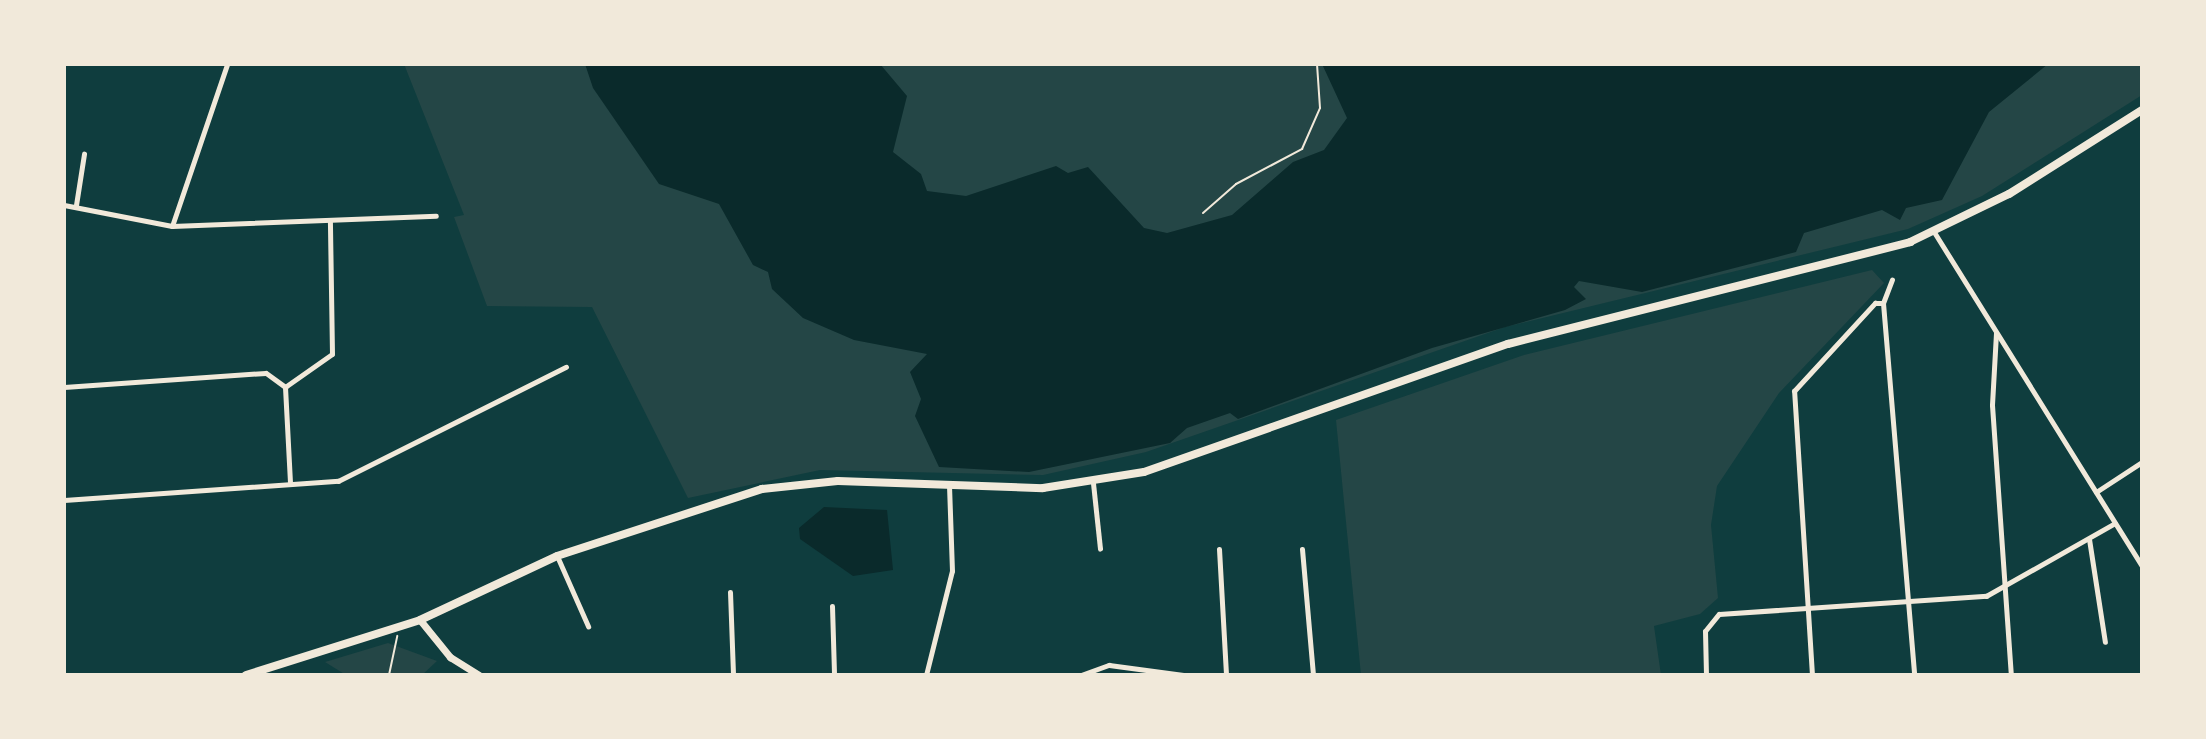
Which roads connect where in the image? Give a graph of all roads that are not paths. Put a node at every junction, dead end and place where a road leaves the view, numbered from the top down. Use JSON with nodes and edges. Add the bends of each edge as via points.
{"nodes":[{"id":1,"x":227,"y":64,"type":"edge"},
{"id":2,"x":2142,"y":110,"type":"edge"},
{"id":3,"x":84,"y":154,"type":"dead end"},
{"id":4,"x":64,"y":205,"type":"edge"},
{"id":5,"x":76,"y":205,"type":"junction"},
{"id":6,"x":436,"y":216,"type":"dead end"},
{"id":7,"x":330,"y":221,"type":"junction"},
{"id":8,"x":172,"y":226,"type":"junction"},
{"id":9,"x":1934,"y":232,"type":"junction"},
{"id":10,"x":1892,"y":280,"type":"dead end"},
{"id":11,"x":1883,"y":303,"type":"junction"},
{"id":12,"x":1996,"y":333,"type":"junction"},
{"id":13,"x":566,"y":367,"type":"dead end"},
{"id":14,"x":64,"y":387,"type":"edge"},
{"id":15,"x":285,"y":387,"type":"junction"},
{"id":16,"x":2142,"y":462,"type":"edge"},
{"id":17,"x":1093,"y":483,"type":"junction"},
{"id":18,"x":290,"y":484,"type":"junction"},
{"id":19,"x":949,"y":485,"type":"junction"},
{"id":20,"x":2096,"y":492,"type":"junction"},
{"id":21,"x":64,"y":500,"type":"edge"},
{"id":22,"x":2115,"y":523,"type":"junction"},
{"id":23,"x":2089,"y":539,"type":"junction"},
{"id":24,"x":1100,"y":549,"type":"dead end"},
{"id":25,"x":1219,"y":549,"type":"dead end"},
{"id":26,"x":1302,"y":549,"type":"dead end"},
{"id":27,"x":557,"y":556,"type":"junction"},
{"id":28,"x":2142,"y":566,"type":"edge"},
{"id":29,"x":2005,"y":588,"type":"junction"},
{"id":30,"x":730,"y":592,"type":"dead end"},
{"id":31,"x":1908,"y":604,"type":"junction"},
{"id":32,"x":832,"y":606,"type":"dead end"},
{"id":33,"x":1806,"y":610,"type":"junction"},
{"id":34,"x":420,"y":620,"type":"junction"},
{"id":35,"x":588,"y":626,"type":"dead end"},
{"id":36,"x":2105,"y":642,"type":"dead end"},
{"id":37,"x":246,"y":675,"type":"edge"},
{"id":38,"x":479,"y":675,"type":"edge"},
{"id":39,"x":733,"y":675,"type":"edge"},
{"id":40,"x":834,"y":675,"type":"edge"},
{"id":41,"x":926,"y":675,"type":"edge"},
{"id":42,"x":1081,"y":675,"type":"edge"},
{"id":43,"x":1183,"y":675,"type":"edge"},
{"id":44,"x":1226,"y":675,"type":"edge"},
{"id":45,"x":1313,"y":675,"type":"edge"},
{"id":46,"x":1706,"y":675,"type":"edge"},
{"id":47,"x":1812,"y":675,"type":"edge"},
{"id":48,"x":1914,"y":675,"type":"edge"},
{"id":49,"x":2011,"y":675,"type":"edge"}],
"edges":[{"from":1,"to":8,"type":"street"},
{"from":2,"to":9,"type":"main road","via":[[2029,183]]},
{"from":3,"to":5,"type":"street"},
{"from":4,"to":5,"type":"street"},
{"from":5,"to":8,"type":"street"},
{"from":6,"to":7,"type":"street"},
{"from":7,"to":8,"type":"street"},
{"from":7,"to":15,"type":"street","via":[[332,354]]},
{"from":9,"to":12,"type":"street"},
{"from":9,"to":17,"type":"main road","via":[[1839,263],[1503,346],[1163,466]]},
{"from":10,"to":11,"type":"street"},
{"from":11,"to":31,"type":"street"},
{"from":11,"to":33,"type":"street","via":[[1875,303],[1797,384]]},
{"from":12,"to":20,"type":"street"},
{"from":12,"to":29,"type":"street","via":[[1992,405]]},
{"from":13,"to":18,"type":"street","via":[[356,475]]},
{"from":14,"to":15,"type":"street","via":[[266,373]]},
{"from":15,"to":18,"type":"street"},
{"from":16,"to":20,"type":"street"},
{"from":17,"to":19,"type":"main road"},
{"from":17,"to":24,"type":"street"},
{"from":18,"to":21,"type":"street"},
{"from":19,"to":27,"type":"main road","via":[[838,481],[762,489]]},
{"from":19,"to":41,"type":"street","via":[[951,582]]},
{"from":20,"to":22,"type":"street"},
{"from":22,"to":23,"type":"street"},
{"from":22,"to":28,"type":"street"},
{"from":23,"to":29,"type":"street"},
{"from":23,"to":36,"type":"street"},
{"from":25,"to":44,"type":"street"},
{"from":26,"to":45,"type":"street"},
{"from":27,"to":34,"type":"main road"},
{"from":27,"to":35,"type":"street"},
{"from":29,"to":31,"type":"street"},
{"from":29,"to":49,"type":"street"},
{"from":30,"to":39,"type":"street"},
{"from":31,"to":33,"type":"street"},
{"from":31,"to":48,"type":"street"},
{"from":32,"to":40,"type":"street"},
{"from":33,"to":46,"type":"street","via":[[1711,620]]},
{"from":33,"to":47,"type":"street"},
{"from":34,"to":37,"type":"main road"},
{"from":34,"to":38,"type":"street","via":[[450,657]]},
{"from":42,"to":43,"type":"street","via":[[1121,665]]}]}
